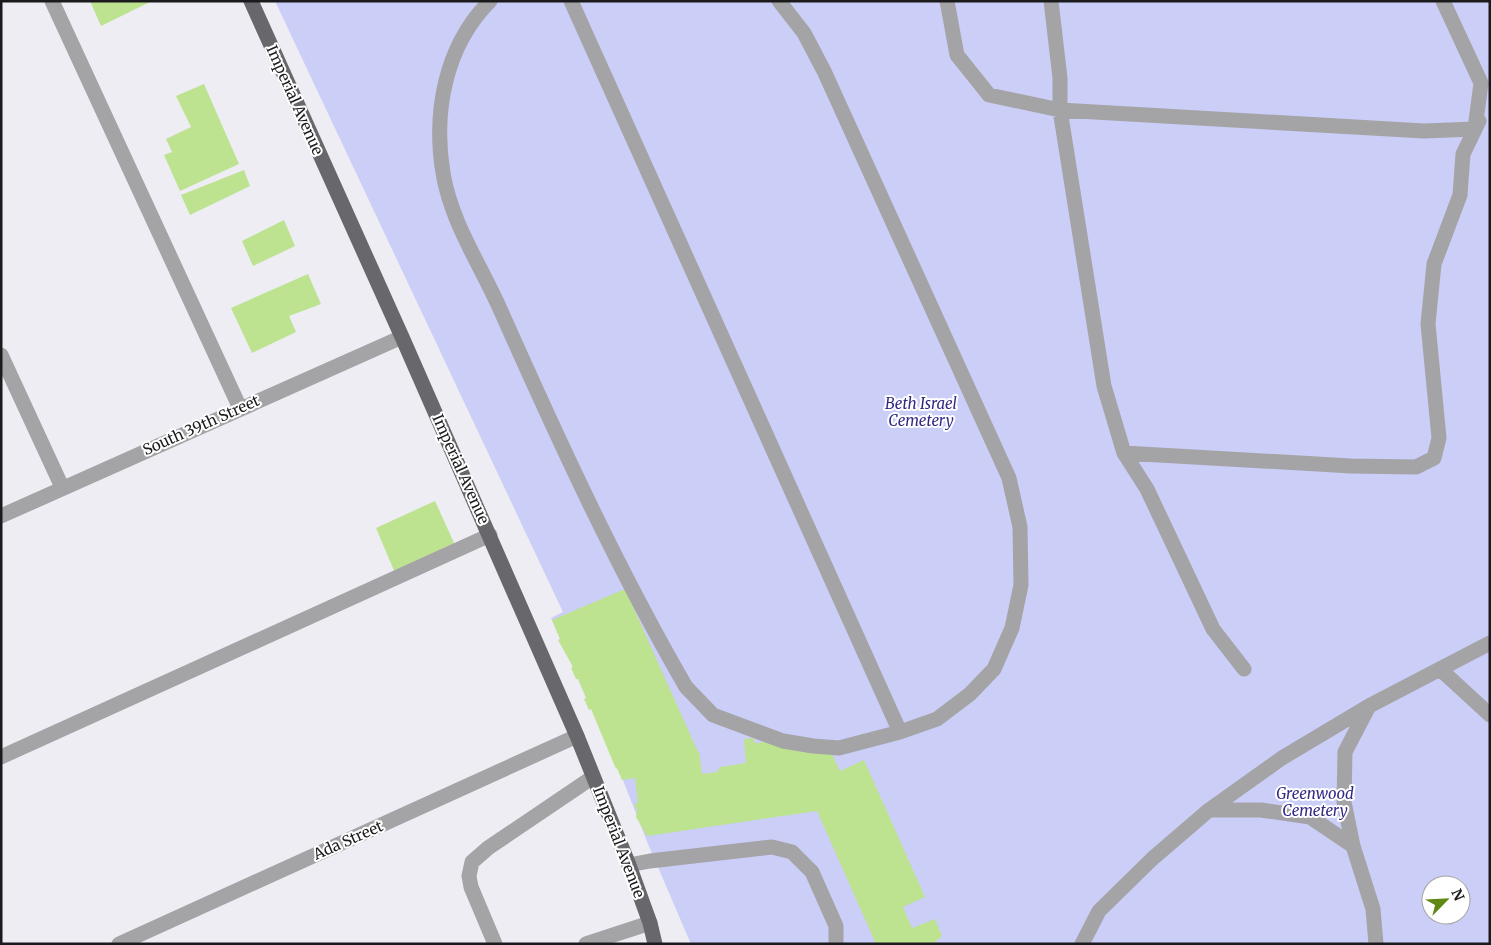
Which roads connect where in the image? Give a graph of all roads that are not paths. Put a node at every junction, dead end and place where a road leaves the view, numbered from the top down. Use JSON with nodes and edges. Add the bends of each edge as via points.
{"nodes":[{"id":1,"x":52,"y":1,"type":"edge"},
{"id":2,"x":251,"y":1,"type":"edge"},
{"id":3,"x":490,"y":1,"type":"edge"},
{"id":4,"x":571,"y":1,"type":"edge"},
{"id":5,"x":779,"y":1,"type":"edge"},
{"id":6,"x":947,"y":1,"type":"edge"},
{"id":7,"x":1051,"y":1,"type":"edge"},
{"id":8,"x":1443,"y":1,"type":"edge"},
{"id":9,"x":1490,"y":96,"type":"edge"},
{"id":10,"x":1060,"y":110,"type":"junction"},
{"id":11,"x":1475,"y":129,"type":"junction"},
{"id":12,"x":402,"y":337,"type":"junction"},
{"id":13,"x":1,"y":355,"type":"edge"},
{"id":14,"x":240,"y":408,"type":"junction"},
{"id":15,"x":1124,"y":453,"type":"junction"},
{"id":16,"x":62,"y":487,"type":"junction"},
{"id":17,"x":1,"y":516,"type":"edge"},
{"id":18,"x":490,"y":535,"type":"junction"},
{"id":19,"x":1490,"y":643,"type":"edge"},
{"id":20,"x":1244,"y":669,"type":"dead end"},
{"id":21,"x":1441,"y":670,"type":"junction"},
{"id":22,"x":1369,"y":706,"type":"junction"},
{"id":23,"x":1490,"y":715,"type":"edge"},
{"id":24,"x":900,"y":732,"type":"junction"},
{"id":25,"x":577,"y":736,"type":"junction"},
{"id":26,"x":1,"y":757,"type":"edge"},
{"id":27,"x":594,"y":777,"type":"junction"},
{"id":28,"x":1208,"y":810,"type":"junction"},
{"id":29,"x":1353,"y":846,"type":"junction"},
{"id":30,"x":629,"y":865,"type":"junction"},
{"id":31,"x":650,"y":922,"type":"junction"},
{"id":32,"x":119,"y":944,"type":"edge"},
{"id":33,"x":495,"y":944,"type":"edge"},
{"id":34,"x":586,"y":944,"type":"edge"},
{"id":35,"x":655,"y":944,"type":"edge"},
{"id":36,"x":836,"y":944,"type":"edge"},
{"id":37,"x":1082,"y":944,"type":"edge"},
{"id":38,"x":1376,"y":944,"type":"edge"}],
"edges":[{"from":1,"to":14,"type":"street"},
{"from":2,"to":12,"type":"main road","name":"Imperial Avenue"},
{"from":3,"to":24,"type":"street","via":[[460,42],[446,74],[440,109],[440,141],[449,202],[555,432],[686,687],[713,715],[783,741],[839,748]]},
{"from":4,"to":24,"type":"street"},
{"from":5,"to":24,"type":"street","via":[[804,33],[824,71],[1009,478],[1020,527],[1021,585],[1012,628],[994,669],[970,694],[937,719]]},
{"from":6,"to":10,"type":"street","via":[[957,55],[989,95]]},
{"from":7,"to":10,"type":"street","via":[[1060,78]]},
{"from":8,"to":11,"type":"street","via":[[1481,84]]},
{"from":9,"to":11,"type":"street"},
{"from":10,"to":11,"type":"street","via":[[1424,131]]},
{"from":10,"to":15,"type":"street","via":[[1104,386]]},
{"from":11,"to":15,"type":"street","via":[[1463,154],[1460,195],[1434,264],[1428,324],[1440,438],[1434,458],[1416,466],[1351,466]]},
{"from":12,"to":14,"type":"street","name":"South 39th Street"},
{"from":12,"to":18,"type":"main road","name":"Imperial Avenue"},
{"from":13,"to":16,"type":"street"},
{"from":14,"to":16,"type":"street","name":"South 39th Street"},
{"from":15,"to":20,"type":"street","via":[[1147,489],[1212,629]]},
{"from":16,"to":17,"type":"street","name":"South 39th Street"},
{"from":18,"to":25,"type":"main road","name":"Imperial Avenue"},
{"from":18,"to":26,"type":"street"},
{"from":19,"to":21,"type":"street"},
{"from":21,"to":22,"type":"street"},
{"from":21,"to":23,"type":"street"},
{"from":22,"to":28,"type":"street","via":[[1282,758]]},
{"from":22,"to":29,"type":"street","via":[[1345,752],[1344,802]]},
{"from":25,"to":27,"type":"main road","name":"Imperial Avenue"},
{"from":25,"to":32,"type":"street","name":"Ada Street"},
{"from":27,"to":30,"type":"main road","name":"Imperial Avenue"},
{"from":27,"to":33,"type":"street","via":[[472,862],[471,887]]},
{"from":28,"to":29,"type":"street","via":[[1261,810],[1310,817]]},
{"from":28,"to":37,"type":"street","via":[[1099,911]]},
{"from":29,"to":38,"type":"street","via":[[1373,909]]},
{"from":30,"to":31,"type":"main road","name":"Imperial Avenue"},
{"from":30,"to":36,"type":"street","via":[[772,847],[792,852],[812,872],[836,926]]},
{"from":31,"to":34,"type":"street"},
{"from":31,"to":35,"type":"main road","name":"Imperial Avenue"}]}
